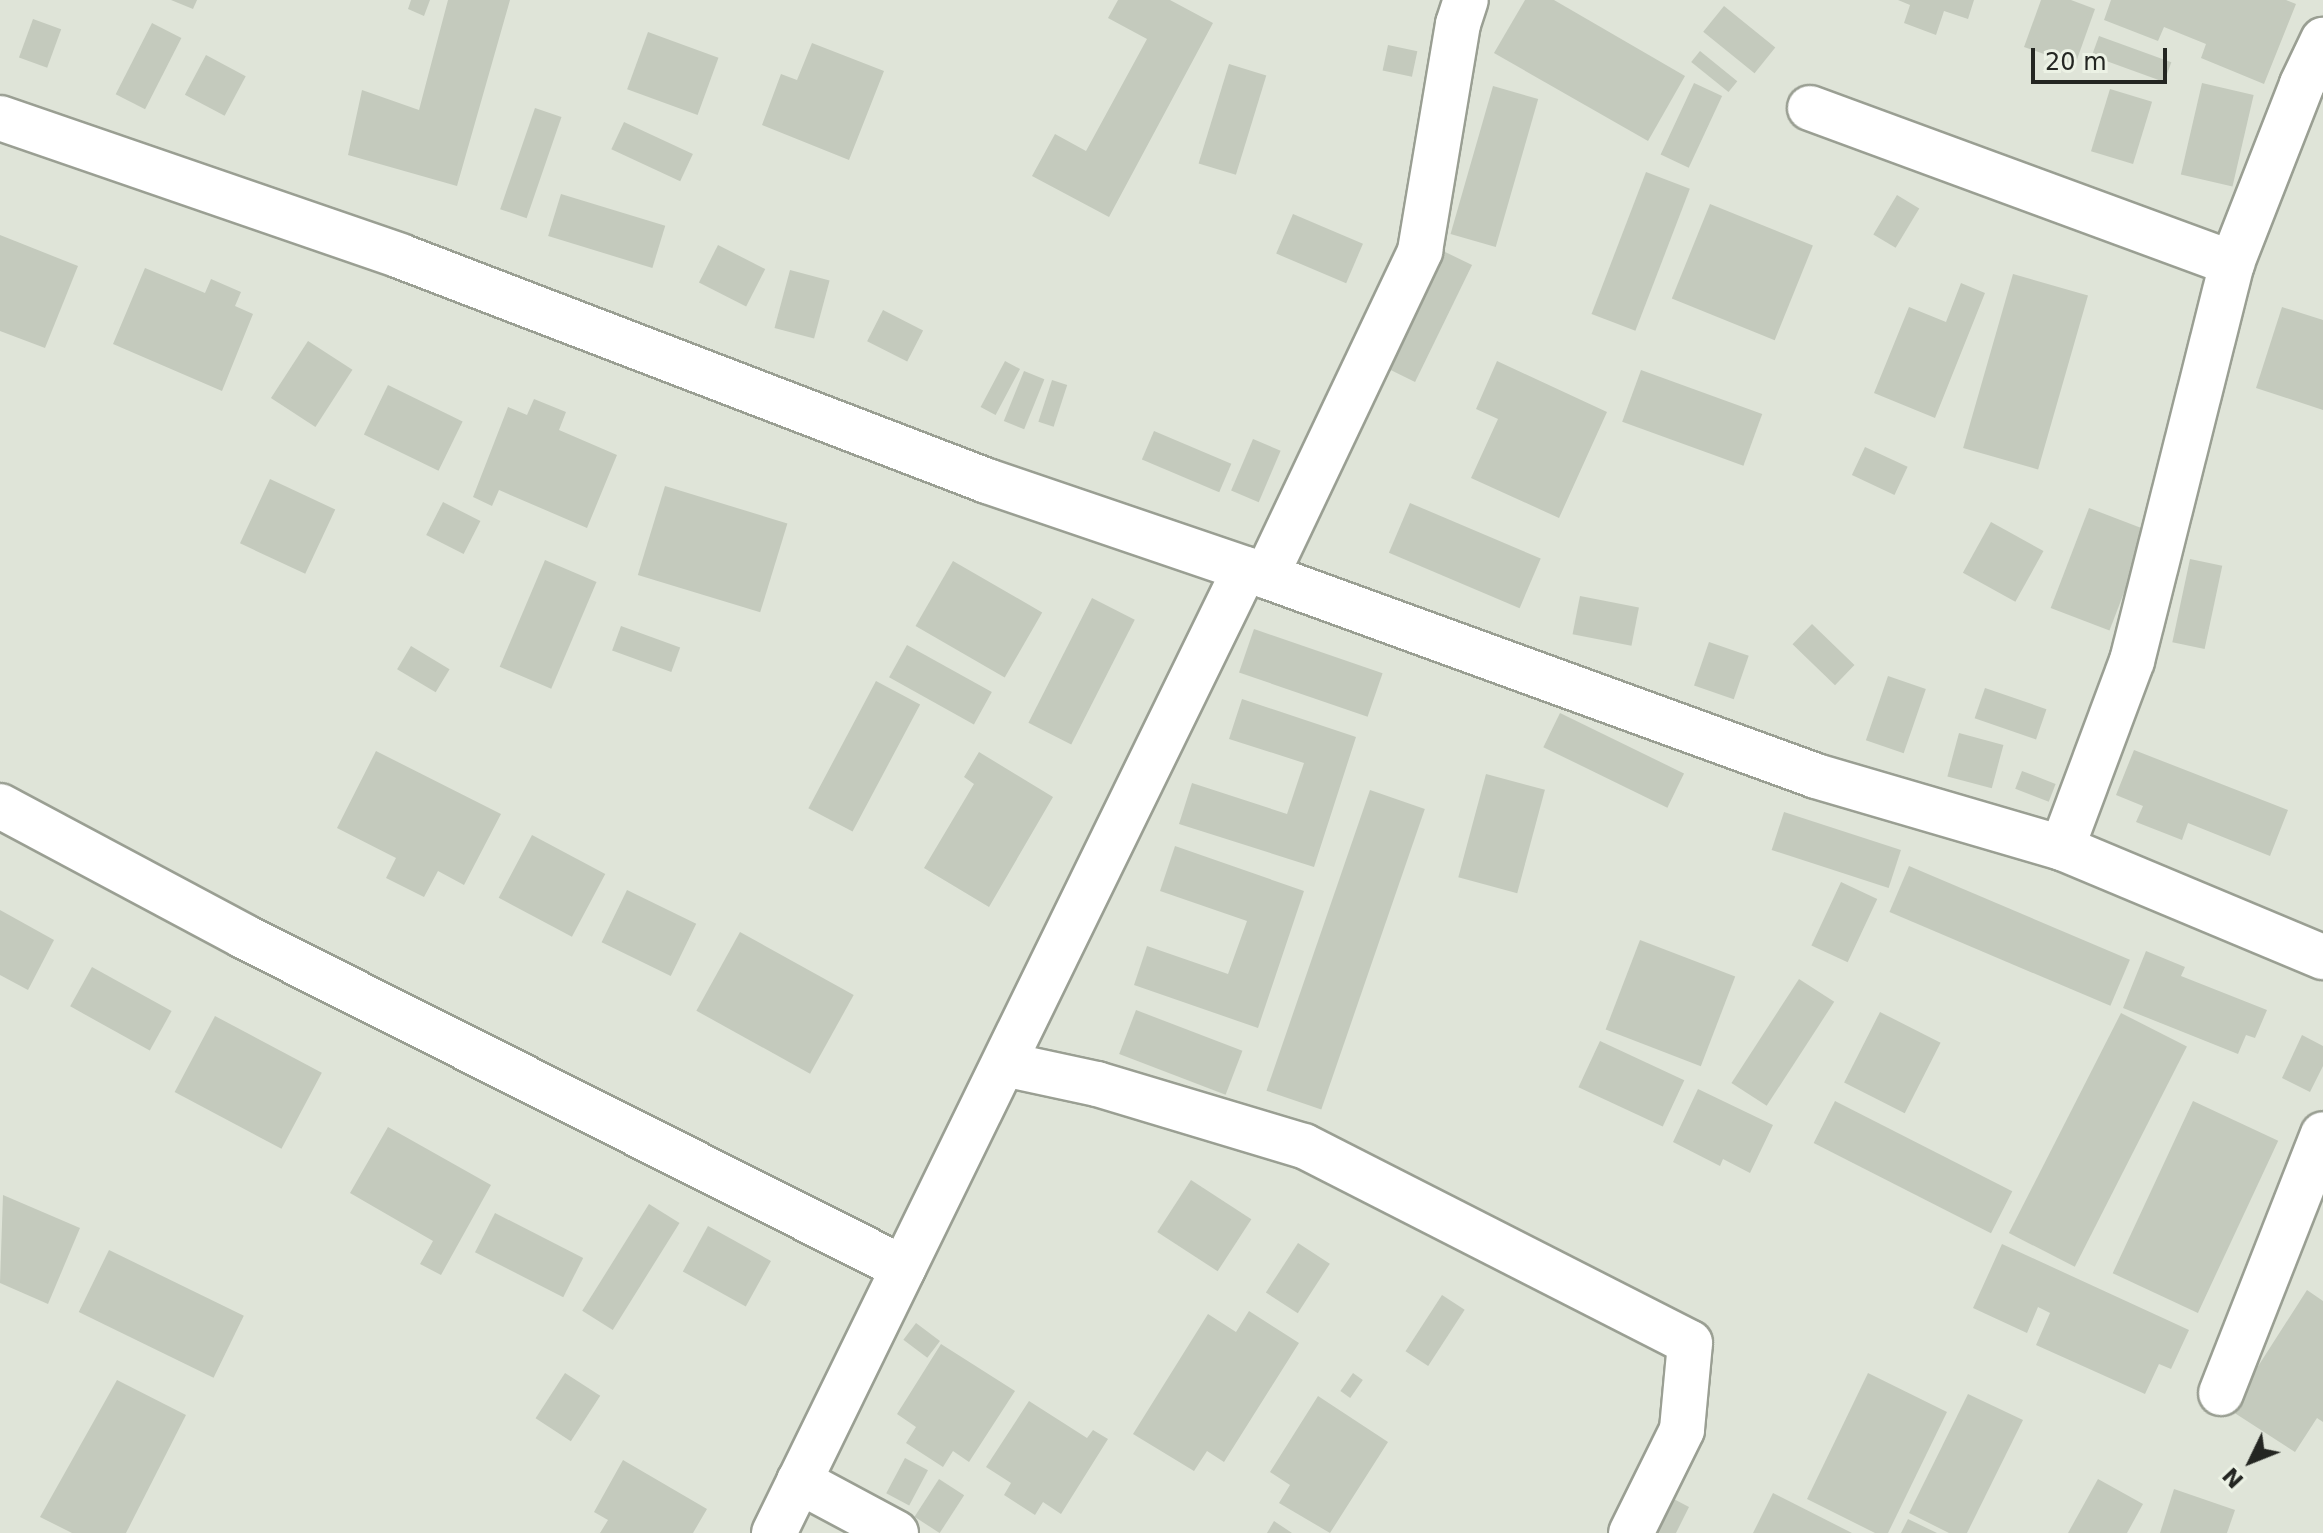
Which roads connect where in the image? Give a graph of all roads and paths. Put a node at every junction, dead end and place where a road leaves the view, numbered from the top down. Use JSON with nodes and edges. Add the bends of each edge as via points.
{"nodes":[{"id":1,"x":1466,"y":0,"type":"edge"},
{"id":2,"x":2323,"y":40,"type":"edge"},
{"id":3,"x":1810,"y":108,"type":"dead end"},
{"id":4,"x":0,"y":118,"type":"edge"},
{"id":5,"x":2232,"y":263,"type":"junction"},
{"id":6,"x":1255,"y":572,"type":"junction"},
{"id":7,"x":0,"y":806,"type":"edge"},
{"id":8,"x":2062,"y":848,"type":"junction"},
{"id":9,"x":2323,"y":957,"type":"edge"},
{"id":10,"x":1004,"y":1064,"type":"junction"},
{"id":11,"x":2323,"y":1134,"type":"edge"},
{"id":12,"x":903,"y":1268,"type":"junction"},
{"id":13,"x":2221,"y":1393,"type":"dead end"},
{"id":14,"x":799,"y":1481,"type":"junction"},
{"id":15,"x":774,"y":1533,"type":"edge"},
{"id":16,"x":896,"y":1533,"type":"edge"},
{"id":17,"x":1631,"y":1533,"type":"edge"}],
"edges":[{"from":1,"to":6,"type":"street","via":[[1420,251]]},
{"from":2,"to":5,"type":"street"},
{"from":3,"to":5,"type":"street"},
{"from":4,"to":6,"type":"street","via":[[400,256],[987,481]]},
{"from":5,"to":8,"type":"street","via":[[2132,661]]},
{"from":6,"to":8,"type":"street","via":[[1816,776]]},
{"from":6,"to":10,"type":"street"},
{"from":7,"to":12,"type":"street","via":[[243,936]]},
{"from":8,"to":9,"type":"street"},
{"from":10,"to":12,"type":"street"},
{"from":10,"to":17,"type":"street","via":[[1097,1084],[1304,1146],[1690,1343],[1682,1430]]},
{"from":11,"to":13,"type":"street"},
{"from":12,"to":14,"type":"street"},
{"from":14,"to":15,"type":"street"},
{"from":14,"to":16,"type":"street"}]}
